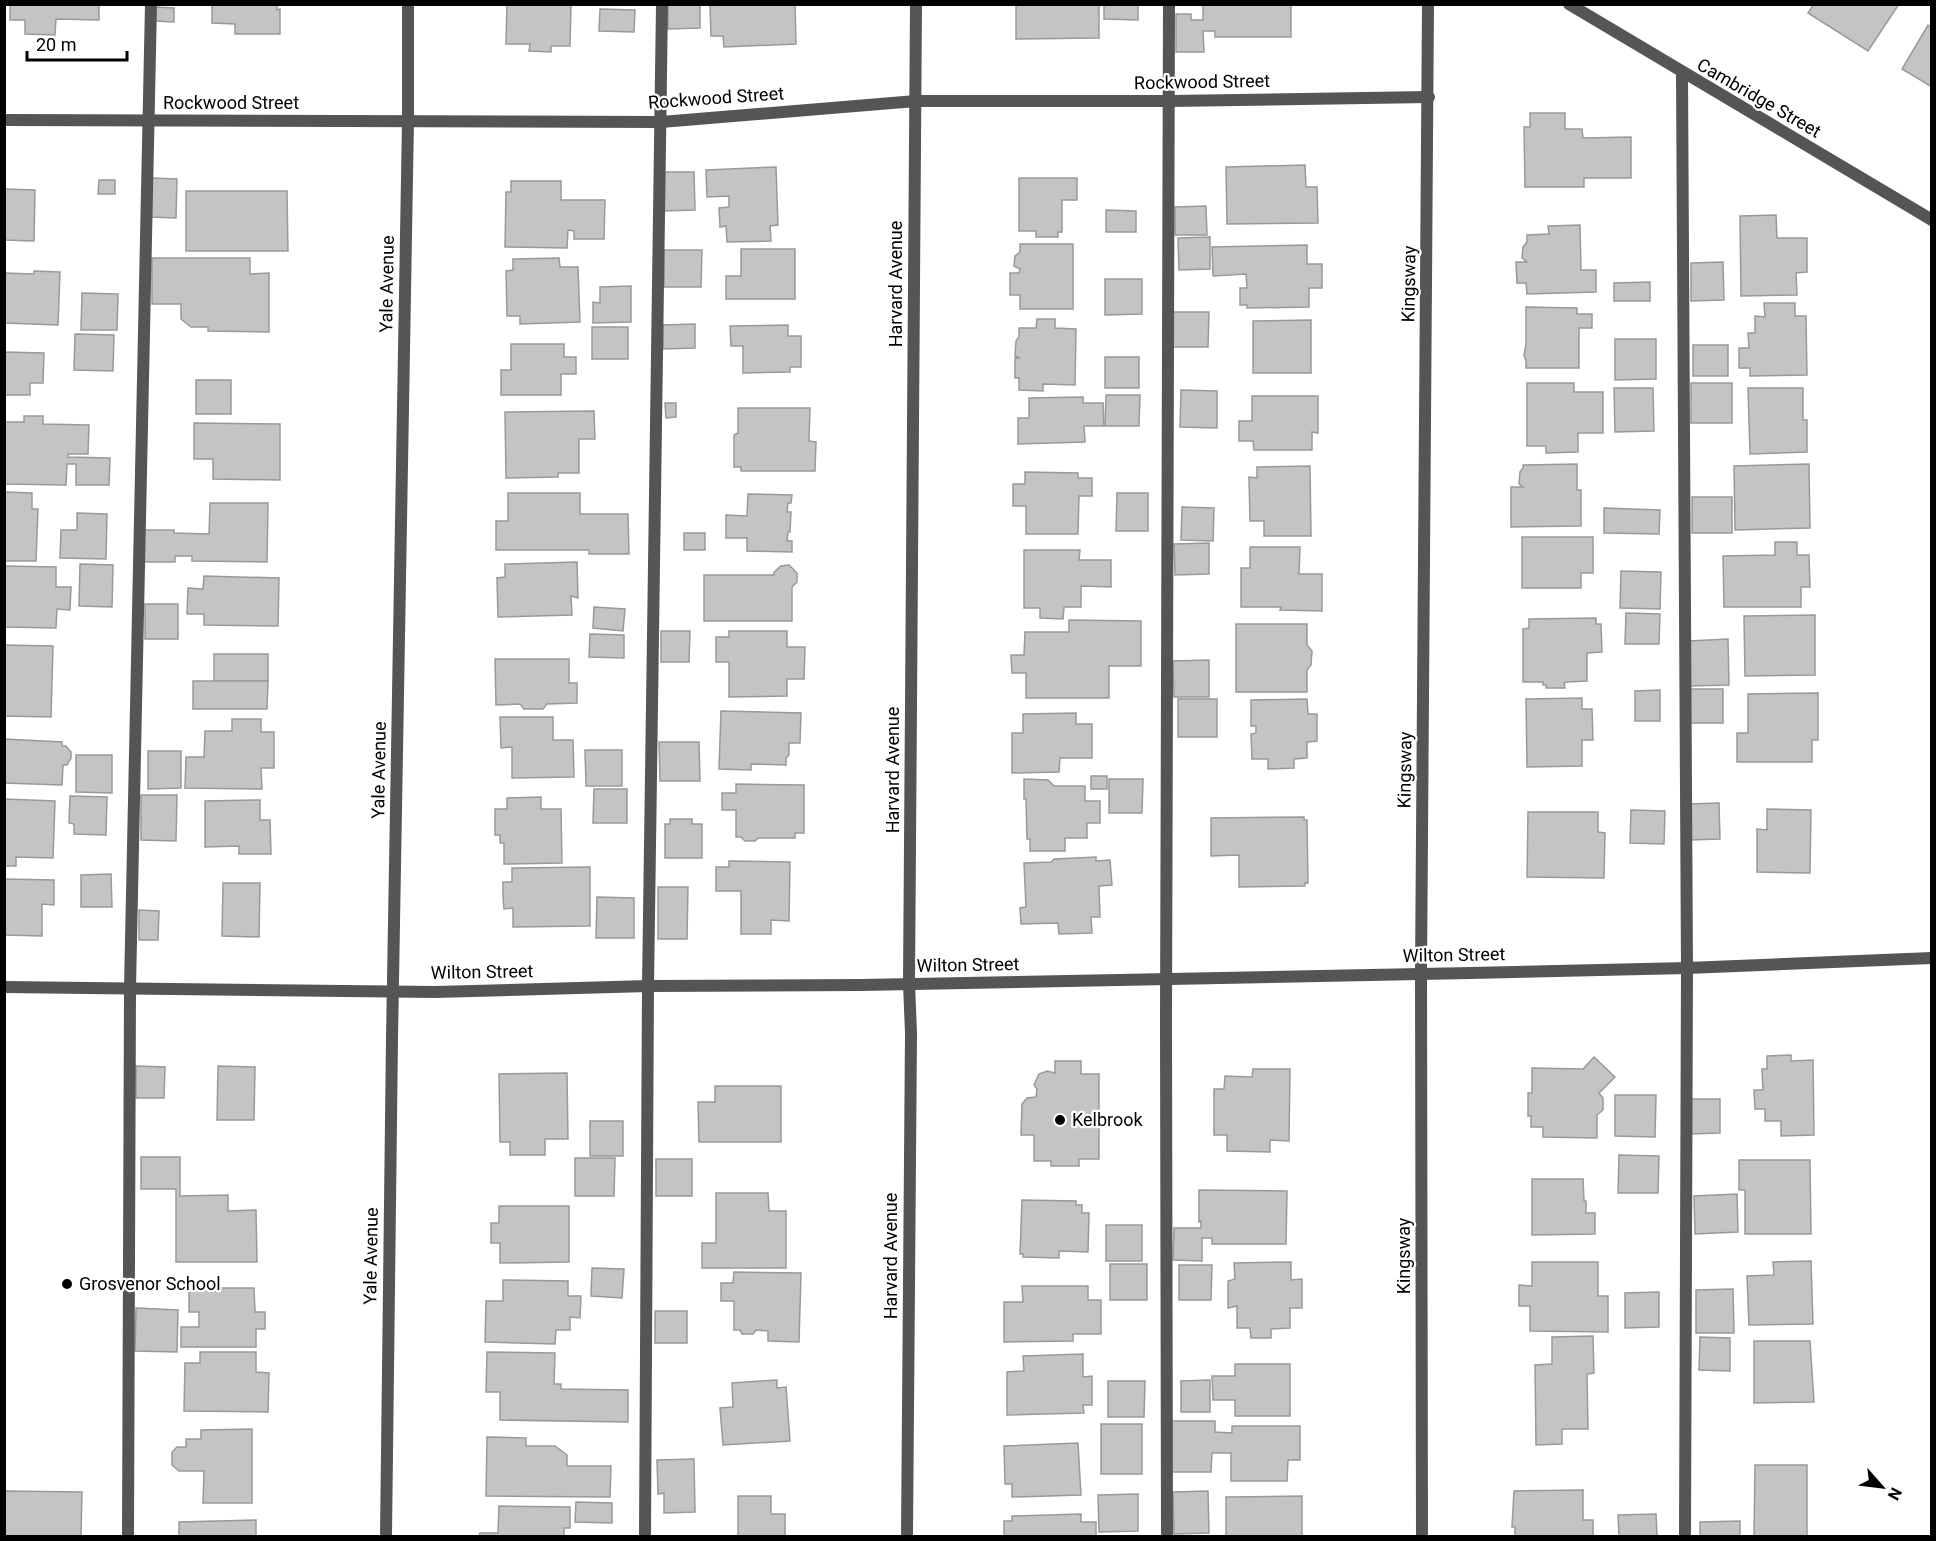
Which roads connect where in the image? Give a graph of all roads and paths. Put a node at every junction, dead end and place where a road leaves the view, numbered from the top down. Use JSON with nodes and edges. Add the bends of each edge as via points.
{"nodes":[{"id":1,"x":152,"y":4,"type":"edge"},
{"id":2,"x":408,"y":4,"type":"edge"},
{"id":3,"x":662,"y":4,"type":"edge"},
{"id":4,"x":916,"y":4,"type":"edge"},
{"id":5,"x":1168,"y":4,"type":"edge"},
{"id":6,"x":1428,"y":4,"type":"edge"},
{"id":7,"x":1569,"y":4,"type":"edge"},
{"id":8,"x":1682,"y":74,"type":"junction"},
{"id":9,"x":1429,"y":97,"type":"junction"},
{"id":10,"x":916,"y":101,"type":"junction"},
{"id":11,"x":1170,"y":101,"type":"junction"},
{"id":12,"x":4,"y":120,"type":"edge"},
{"id":13,"x":150,"y":121,"type":"junction"},
{"id":14,"x":408,"y":121,"type":"junction"},
{"id":15,"x":662,"y":122,"type":"junction"},
{"id":16,"x":1932,"y":220,"type":"edge"},
{"id":17,"x":1932,"y":958,"type":"edge"},
{"id":18,"x":1688,"y":968,"type":"junction"},
{"id":19,"x":1421,"y":974,"type":"junction"},
{"id":20,"x":1166,"y":978,"type":"junction"},
{"id":21,"x":909,"y":984,"type":"junction"},
{"id":22,"x":648,"y":986,"type":"junction"},
{"id":23,"x":4,"y":987,"type":"edge"},
{"id":24,"x":130,"y":988,"type":"junction"},
{"id":25,"x":393,"y":991,"type":"junction"},
{"id":26,"x":128,"y":1536,"type":"edge"},
{"id":27,"x":386,"y":1536,"type":"edge"},
{"id":28,"x":645,"y":1536,"type":"edge"},
{"id":29,"x":907,"y":1536,"type":"edge"},
{"id":30,"x":1167,"y":1536,"type":"edge"},
{"id":31,"x":1422,"y":1536,"type":"edge"},
{"id":32,"x":1685,"y":1536,"type":"edge"}],
"edges":[{"from":1,"to":13,"type":"street"},
{"from":2,"to":14,"type":"street","name":"Yale Avenue"},
{"from":3,"to":15,"type":"street"},
{"from":4,"to":10,"type":"street","name":"Harvard Avenue"},
{"from":5,"to":11,"type":"street"},
{"from":6,"to":9,"type":"street","name":"Kingsway"},
{"from":7,"to":8,"type":"street","name":"Cambridge Street"},
{"from":8,"to":16,"type":"street","name":"Cambridge Street"},
{"from":8,"to":18,"type":"street"},
{"from":9,"to":11,"type":"street","name":"Rockwood Street"},
{"from":9,"to":19,"type":"street","name":"Kingsway"},
{"from":10,"to":11,"type":"street","name":"Rockwood Street"},
{"from":10,"to":15,"type":"street","name":"Rockwood Street"},
{"from":10,"to":21,"type":"street","name":"Harvard Avenue"},
{"from":11,"to":20,"type":"street"},
{"from":12,"to":13,"type":"street","name":"Rockwood Street"},
{"from":13,"to":14,"type":"street","name":"Rockwood Street"},
{"from":13,"to":24,"type":"street"},
{"from":14,"to":15,"type":"street","name":"Rockwood Street"},
{"from":14,"to":25,"type":"street","name":"Yale Avenue"},
{"from":15,"to":22,"type":"street"},
{"from":17,"to":18,"type":"street","name":"Wilton Street"},
{"from":18,"to":19,"type":"street","name":"Wilton Street"},
{"from":18,"to":32,"type":"street"},
{"from":19,"to":20,"type":"street","name":"Wilton Street"},
{"from":19,"to":31,"type":"street","name":"Kingsway"},
{"from":20,"to":21,"type":"street","name":"Wilton Street"},
{"from":20,"to":30,"type":"street"},
{"from":21,"to":22,"type":"street","name":"Wilton Street"},
{"from":21,"to":29,"type":"street","name":"Harvard Avenue"},
{"from":22,"to":25,"type":"street","name":"Wilton Street"},
{"from":22,"to":28,"type":"street"},
{"from":23,"to":24,"type":"street","name":"Wilton Street"},
{"from":24,"to":25,"type":"street","name":"Wilton Street"},
{"from":24,"to":26,"type":"street"},
{"from":25,"to":27,"type":"street","name":"Yale Avenue"}]}
